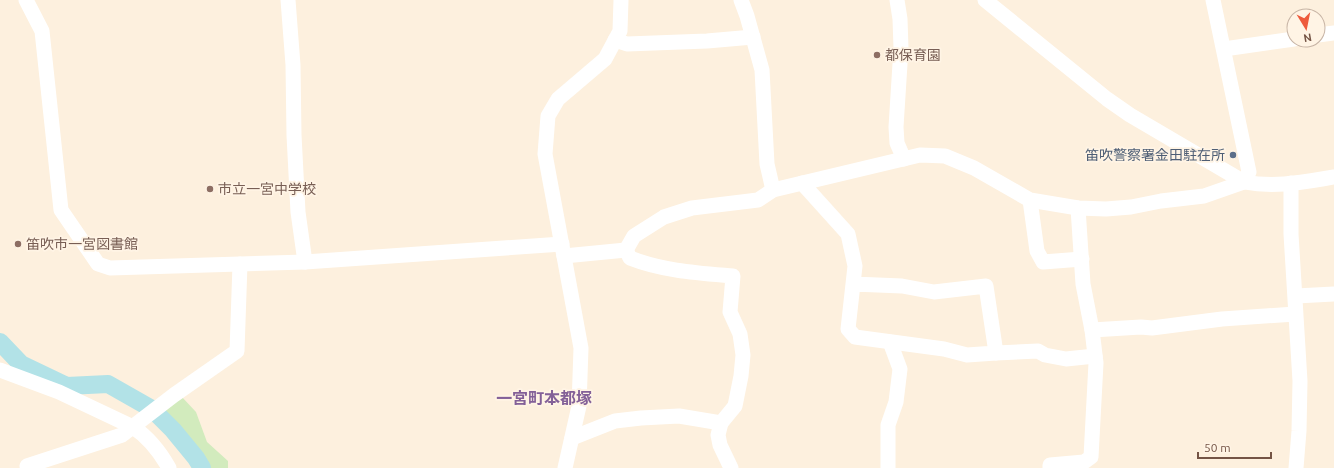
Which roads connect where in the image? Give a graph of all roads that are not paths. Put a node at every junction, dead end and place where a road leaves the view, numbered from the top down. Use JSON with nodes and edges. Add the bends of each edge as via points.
{"nodes":[{"id":1,"x":26,"y":0,"type":"edge"},
{"id":2,"x":288,"y":0,"type":"edge"},
{"id":3,"x":621,"y":0,"type":"edge"},
{"id":4,"x":741,"y":0,"type":"edge"},
{"id":5,"x":897,"y":0,"type":"edge"},
{"id":6,"x":985,"y":0,"type":"edge"},
{"id":7,"x":1213,"y":0,"type":"edge"},
{"id":8,"x":753,"y":37,"type":"junction"},
{"id":9,"x":615,"y":40,"type":"junction"},
{"id":10,"x":1286,"y":40,"type":"edge"},
{"id":11,"x":1224,"y":49,"type":"junction"},
{"id":12,"x":904,"y":158,"type":"junction"},
{"id":13,"x":1334,"y":177,"type":"edge"},
{"id":14,"x":1244,"y":182,"type":"junction"},
{"id":15,"x":802,"y":183,"type":"junction"},
{"id":16,"x":1291,"y":183,"type":"junction"},
{"id":17,"x":773,"y":190,"type":"junction"},
{"id":18,"x":1030,"y":200,"type":"junction"},
{"id":19,"x":1078,"y":208,"type":"junction"},
{"id":20,"x":563,"y":250,"type":"junction"},
{"id":21,"x":626,"y":250,"type":"junction"},
{"id":22,"x":1082,"y":259,"type":"junction"},
{"id":23,"x":305,"y":262,"type":"junction"},
{"id":24,"x":240,"y":264,"type":"junction"},
{"id":25,"x":853,"y":284,"type":"junction"},
{"id":26,"x":1334,"y":294,"type":"edge"},
{"id":27,"x":1296,"y":296,"type":"junction"},
{"id":28,"x":1295,"y":314,"type":"junction"},
{"id":29,"x":1092,"y":330,"type":"junction"},
{"id":30,"x":890,"y":342,"type":"junction"},
{"id":31,"x":996,"y":353,"type":"junction"},
{"id":32,"x":1095,"y":356,"type":"junction"},
{"id":33,"x":0,"y":370,"type":"edge"},
{"id":34,"x":721,"y":423,"type":"junction"},
{"id":35,"x":133,"y":426,"type":"junction"},
{"id":36,"x":572,"y":438,"type":"junction"},
{"id":37,"x":28,"y":468,"type":"edge"},
{"id":38,"x":170,"y":468,"type":"edge"},
{"id":39,"x":565,"y":468,"type":"edge"},
{"id":40,"x":731,"y":468,"type":"edge"},
{"id":41,"x":888,"y":468,"type":"edge"},
{"id":42,"x":1050,"y":468,"type":"edge"},
{"id":43,"x":1296,"y":468,"type":"edge"}],
"edges":[{"from":1,"to":24,"type":"street","via":[[42,31],[61,210],[98,264],[110,268]]},
{"from":2,"to":23,"type":"street","via":[[298,212]]},
{"from":3,"to":9,"type":"street","via":[[620,31]]},
{"from":4,"to":8,"type":"street"},
{"from":5,"to":12,"type":"street","via":[[901,48],[896,127],[898,143]]},
{"from":6,"to":14,"type":"street","via":[[1107,99]]},
{"from":7,"to":11,"type":"street"},
{"from":8,"to":9,"type":"street","via":[[707,42],[627,44]]},
{"from":8,"to":17,"type":"street","via":[[762,70],[767,164]]},
{"from":9,"to":20,"type":"street","via":[[605,59],[558,99],[548,116],[545,154]]},
{"from":10,"to":11,"type":"street"},
{"from":11,"to":14,"type":"street","via":[[1249,172]]},
{"from":12,"to":15,"type":"street"},
{"from":12,"to":18,"type":"street","via":[[920,155],[945,156],[974,168]]},
{"from":13,"to":16,"type":"street"},
{"from":14,"to":16,"type":"street","via":[[1260,185]]},
{"from":14,"to":19,"type":"street","via":[[1204,196],[1131,207]]},
{"from":15,"to":17,"type":"street"},
{"from":15,"to":25,"type":"street","via":[[848,234],[855,266]]},
{"from":16,"to":27,"type":"street","via":[[1291,234]]},
{"from":17,"to":21,"type":"street","via":[[758,200],[692,208],[664,218],[634,236]]},
{"from":18,"to":19,"type":"street"},
{"from":18,"to":22,"type":"street","via":[[1037,251],[1043,262]]},
{"from":19,"to":22,"type":"street"},
{"from":20,"to":21,"type":"street"},
{"from":20,"to":23,"type":"street"},
{"from":20,"to":36,"type":"street","via":[[581,348],[579,406]]},
{"from":21,"to":34,"type":"street","via":[[630,258],[640,262],[684,272],[733,276],[730,312],[740,334],[742,376],[735,406]]},
{"from":22,"to":29,"type":"street","via":[[1083,284]]},
{"from":23,"to":24,"type":"street"},
{"from":24,"to":35,"type":"street","via":[[237,352]]},
{"from":25,"to":30,"type":"street","via":[[848,329],[855,337]]},
{"from":25,"to":31,"type":"street","via":[[902,286],[934,292],[986,286]]},
{"from":26,"to":27,"type":"street"},
{"from":27,"to":28,"type":"street"},
{"from":28,"to":29,"type":"street","via":[[1222,319],[1152,328]]},
{"from":28,"to":43,"type":"street","via":[[1300,381]]},
{"from":29,"to":32,"type":"street"},
{"from":30,"to":31,"type":"street","via":[[944,349],[967,355]]},
{"from":30,"to":41,"type":"street","via":[[900,369],[896,402],[888,424]]},
{"from":31,"to":32,"type":"street","via":[[1038,351],[1066,359]]},
{"from":32,"to":42,"type":"street","via":[[1091,457],[1084,462],[1050,465]]},
{"from":33,"to":35,"type":"street","via":[[59,392]]},
{"from":34,"to":36,"type":"street","via":[[678,416],[641,418],[615,421]]},
{"from":34,"to":40,"type":"street","via":[[718,435],[720,445]]},
{"from":35,"to":37,"type":"street","via":[[122,435],[27,466]]},
{"from":35,"to":38,"type":"street","via":[[161,453]]},
{"from":36,"to":39,"type":"street"}]}
